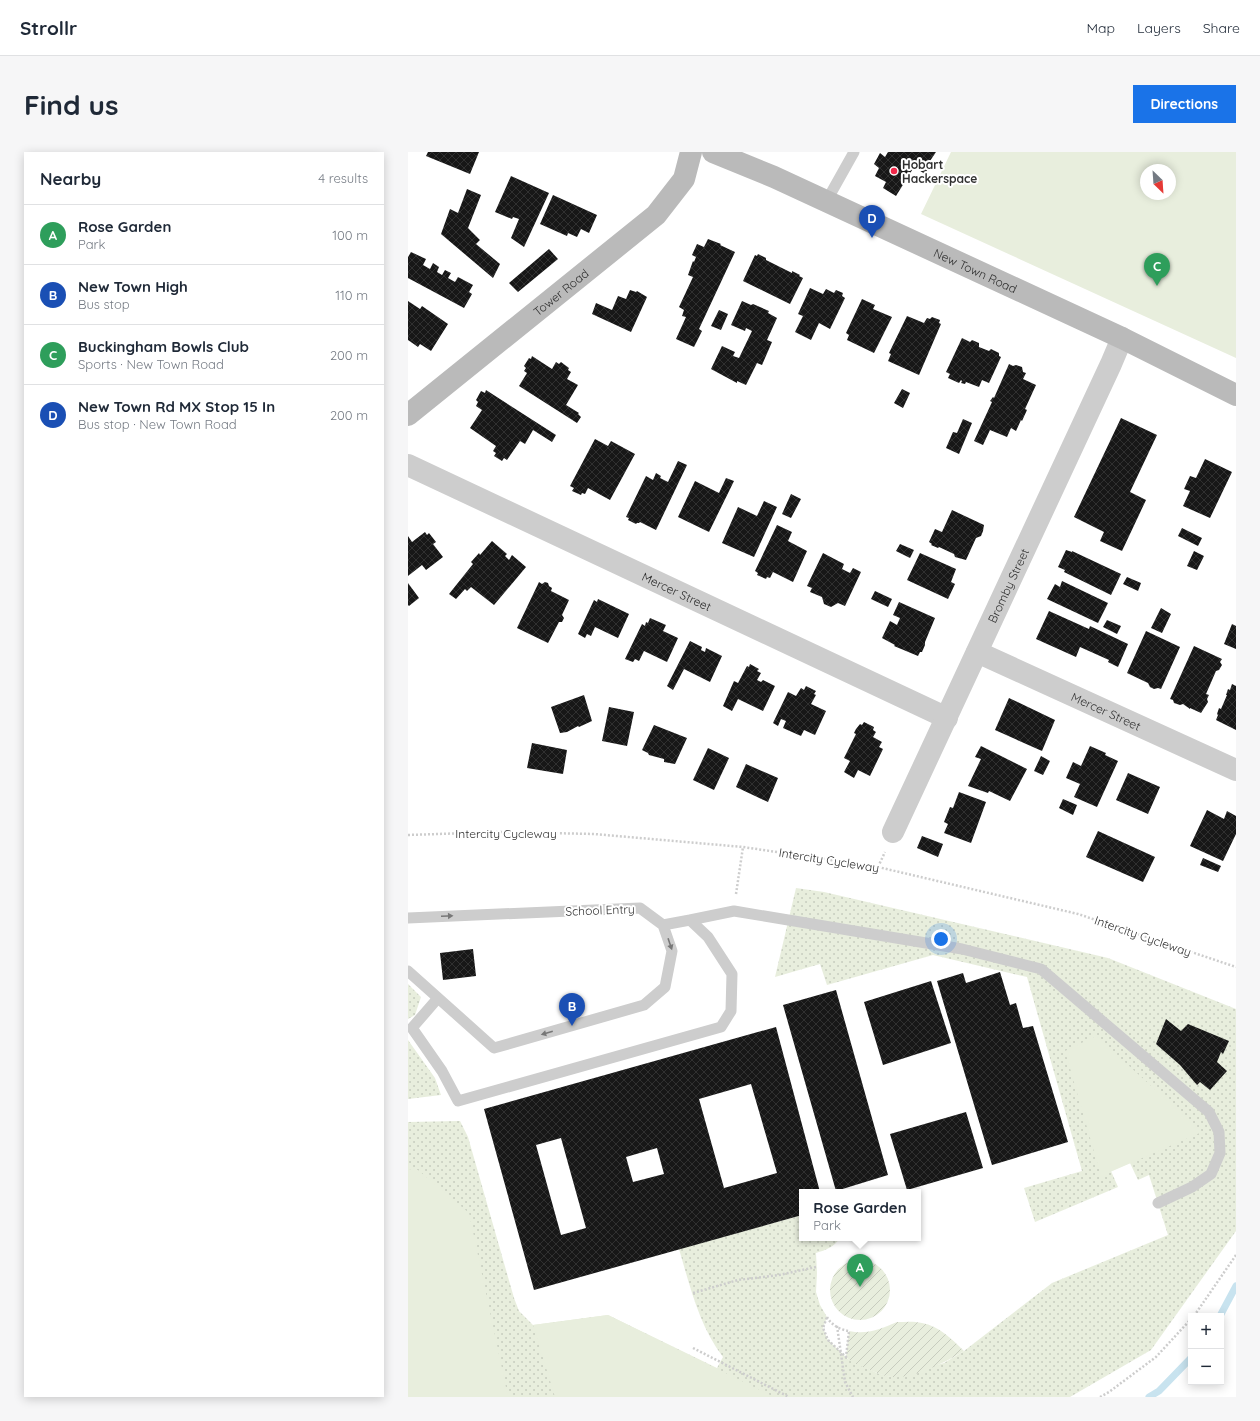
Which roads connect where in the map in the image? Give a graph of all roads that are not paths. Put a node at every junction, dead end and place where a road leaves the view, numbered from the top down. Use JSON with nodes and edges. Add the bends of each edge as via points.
{"nodes":[{"id":1,"x":691,"y":152,"type":"edge"},
{"id":2,"x":712,"y":152,"type":"edge"},
{"id":3,"x":854,"y":152,"type":"edge"},
{"id":4,"x":826,"y":202,"type":"junction"},
{"id":5,"x":1122,"y":338,"type":"junction"},
{"id":6,"x":1236,"y":395,"type":"edge"},
{"id":7,"x":408,"y":415,"type":"edge"},
{"id":8,"x":408,"y":465,"type":"edge"},
{"id":9,"x":977,"y":652,"type":"junction"},
{"id":10,"x":946,"y":718,"type":"junction"},
{"id":11,"x":1236,"y":770,"type":"edge"},
{"id":12,"x":893,"y":832,"type":"dead end"},
{"id":13,"x":408,"y":918,"type":"edge"},
{"id":14,"x":690,"y":920,"type":"junction"},
{"id":15,"x":663,"y":926,"type":"junction"},
{"id":16,"x":408,"y":972,"type":"edge"},
{"id":17,"x":438,"y":998,"type":"junction"},
{"id":18,"x":1158,"y":1203,"type":"dead end"}],
"edges":[{"from":1,"to":7,"type":"main road","name":"Tower Road","via":[[684,179],[656,215]]},
{"from":2,"to":4,"type":"main road","name":"New Town Road","via":[[774,177]]},
{"from":3,"to":4,"type":"lane"},
{"from":4,"to":5,"type":"main road","name":"New Town Road"},
{"from":5,"to":6,"type":"main road","name":"New Town Road"},
{"from":5,"to":9,"type":"street","name":"Bromby Street"},
{"from":8,"to":10,"type":"street","name":"Mercer Street"},
{"from":9,"to":10,"type":"street","name":"Bromby Street"},
{"from":9,"to":11,"type":"street","name":"Mercer Street"},
{"from":10,"to":12,"type":"street","name":"Bromby Street"},
{"from":13,"to":15,"type":"lane","name":"School Entry","one_way":true,"via":[[640,908]]},
{"from":14,"to":15,"type":"lane"},
{"from":14,"to":17,"type":"lane","via":[[708,938],[732,974],[731,1011],[721,1027],[458,1101],[442,1071],[412,1028]]},
{"from":14,"to":18,"type":"lane","via":[[734,911],[962,949],[1041,969],[1209,1112],[1219,1132],[1220,1153],[1211,1174],[1192,1187]]},
{"from":15,"to":17,"type":"lane","one_way":true,"via":[[672,951],[665,987],[644,1005],[494,1048]]},
{"from":16,"to":17,"type":"lane"}]}
